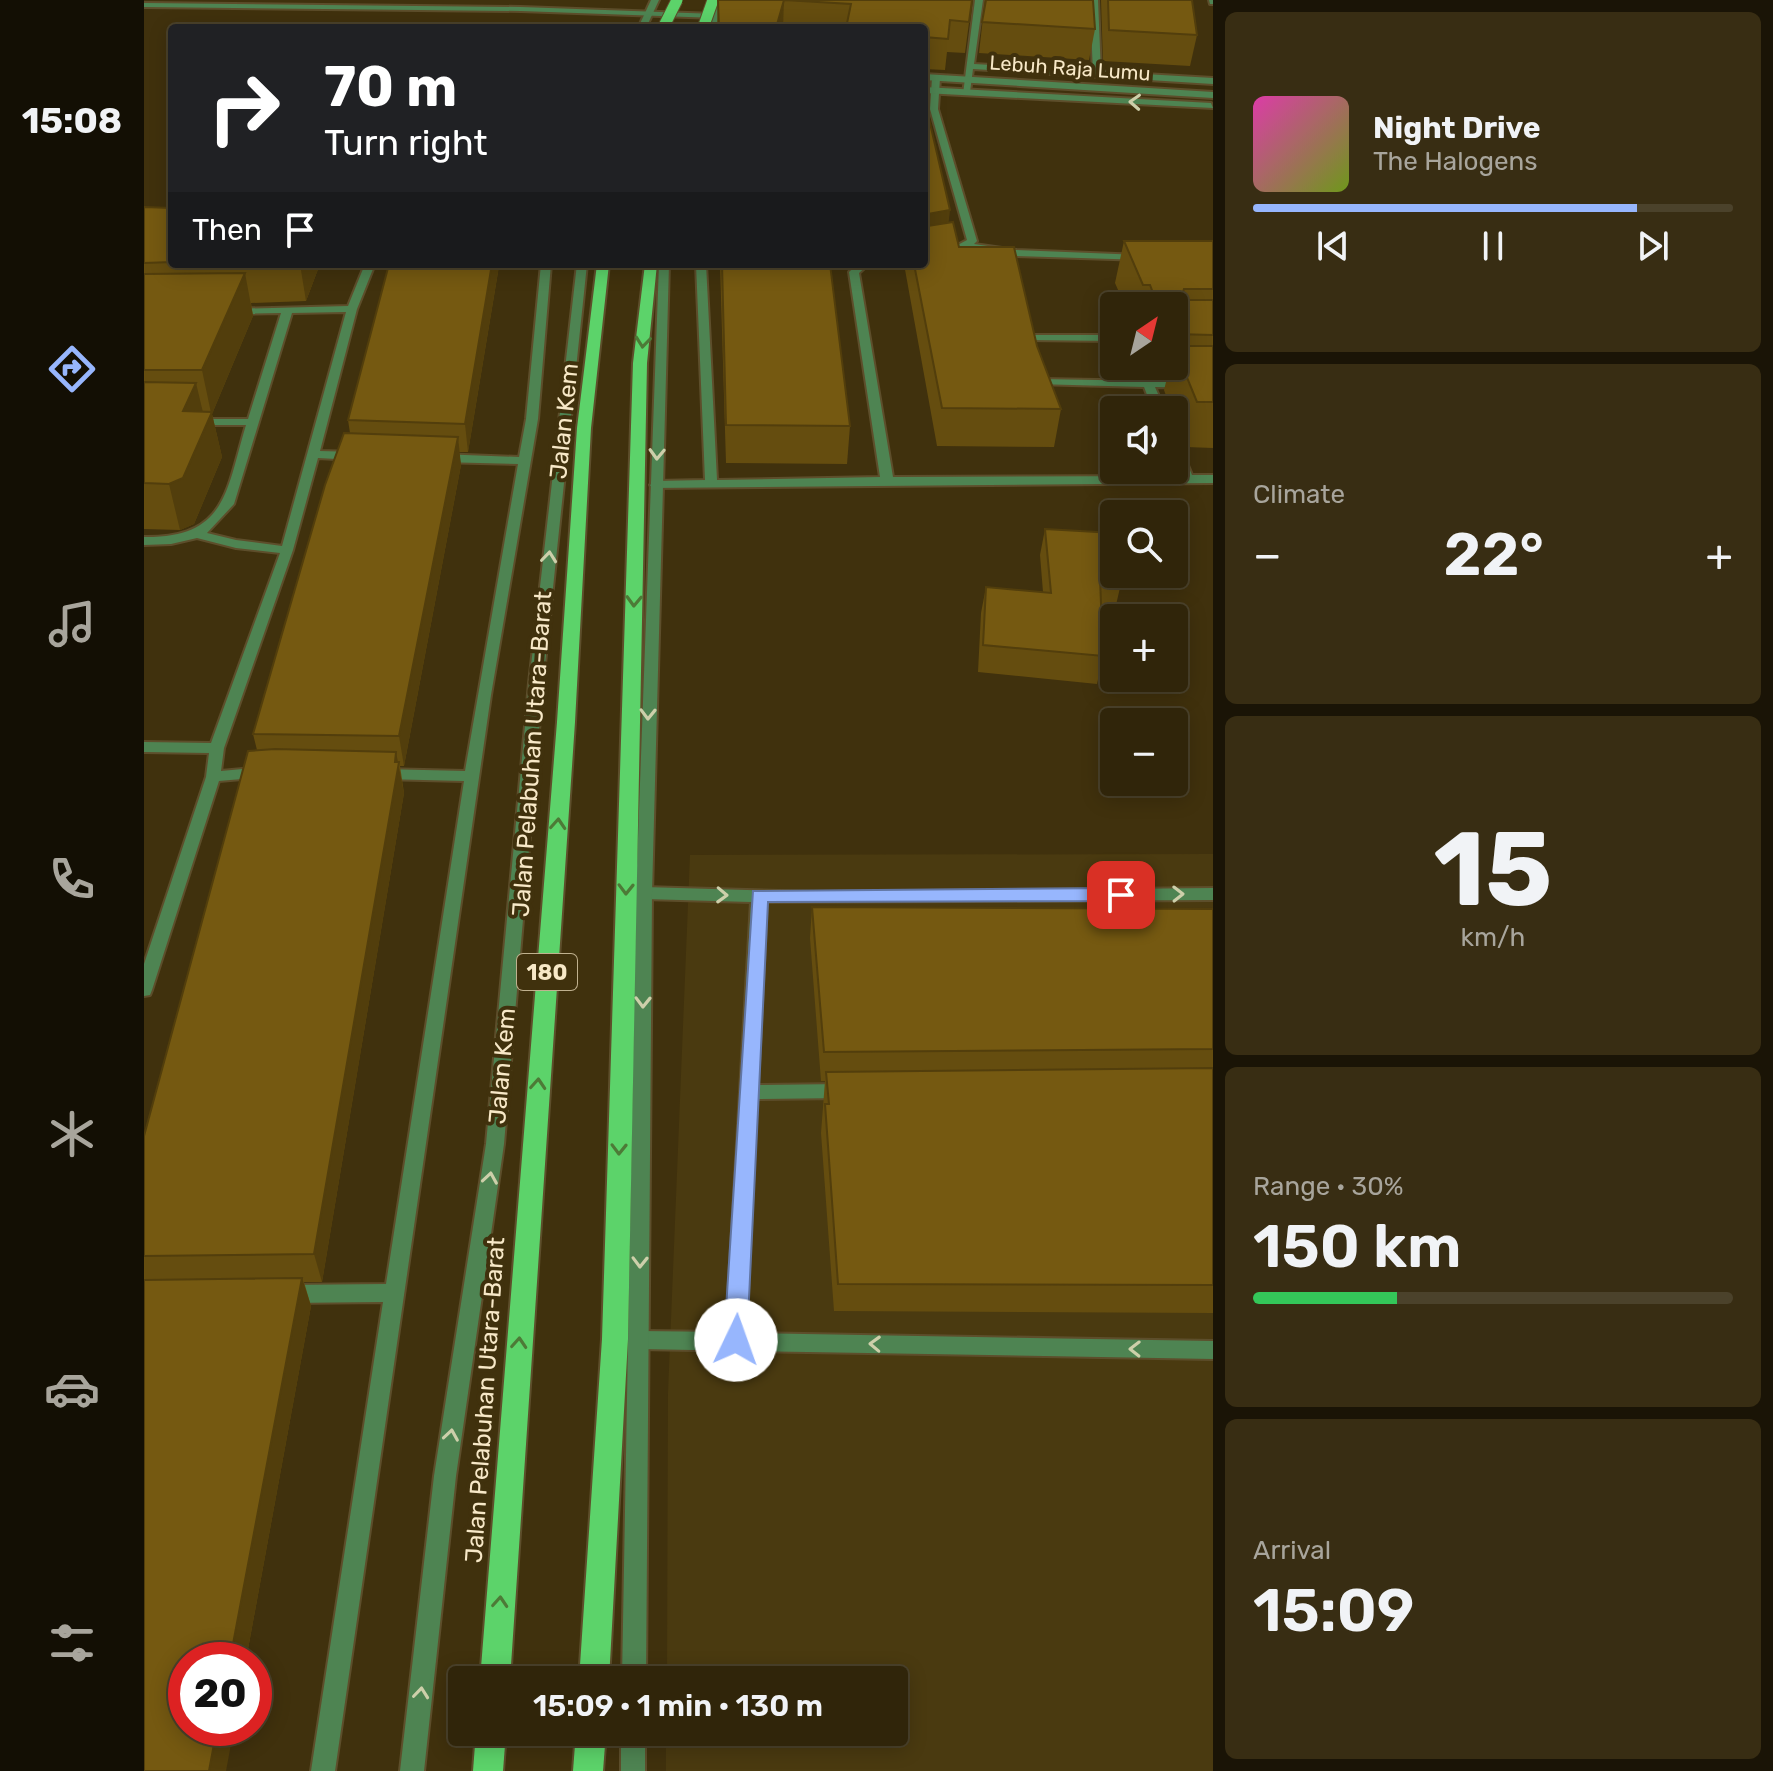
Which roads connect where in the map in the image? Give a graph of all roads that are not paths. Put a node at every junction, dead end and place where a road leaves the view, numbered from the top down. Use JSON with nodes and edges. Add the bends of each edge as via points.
{"nodes":[{"id":1,"x":410,"y":0,"type":"edge"},
{"id":2,"x":655,"y":0,"type":"edge"},
{"id":3,"x":677,"y":0,"type":"edge"},
{"id":4,"x":713,"y":0,"type":"edge"},
{"id":5,"x":722,"y":0,"type":"edge"},
{"id":6,"x":979,"y":0,"type":"edge"},
{"id":7,"x":1094,"y":0,"type":"edge"},
{"id":8,"x":144,"y":5,"type":"edge"},
{"id":9,"x":404,"y":8,"type":"junction"},
{"id":10,"x":648,"y":14,"type":"junction"},
{"id":11,"x":716,"y":16,"type":"junction"},
{"id":12,"x":644,"y":24,"type":"edge"},
{"id":13,"x":665,"y":24,"type":"edge"},
{"id":14,"x":704,"y":24,"type":"edge"},
{"id":15,"x":713,"y":24,"type":"edge"},
{"id":16,"x":970,"y":66,"type":"junction"},
{"id":17,"x":1097,"y":74,"type":"junction"},
{"id":18,"x":928,"y":77,"type":"edge"},
{"id":19,"x":936,"y":78,"type":"junction"},
{"id":20,"x":968,"y":80,"type":"junction"},
{"id":21,"x":1213,"y":81,"type":"edge"},
{"id":22,"x":929,"y":90,"type":"edge"},
{"id":23,"x":966,"y":92,"type":"junction"},
{"id":24,"x":1213,"y":95,"type":"edge"},
{"id":25,"x":1213,"y":106,"type":"edge"},
{"id":26,"x":929,"y":109,"type":"edge"},
{"id":27,"x":967,"y":246,"type":"junction"},
{"id":28,"x":1016,"y":253,"type":"junction"},
{"id":29,"x":928,"y":254,"type":"edge"},
{"id":30,"x":1155,"y":259,"type":"edge"},
{"id":31,"x":1018,"y":267,"type":"edge"},
{"id":32,"x":368,"y":268,"type":"edge"},
{"id":33,"x":546,"y":268,"type":"edge"},
{"id":34,"x":582,"y":268,"type":"edge"},
{"id":35,"x":603,"y":268,"type":"edge"},
{"id":36,"x":651,"y":268,"type":"edge"},
{"id":37,"x":664,"y":268,"type":"edge"},
{"id":38,"x":701,"y":268,"type":"edge"},
{"id":39,"x":859,"y":268,"type":"edge"},
{"id":40,"x":352,"y":309,"type":"junction"},
{"id":41,"x":223,"y":311,"type":"edge"},
{"id":42,"x":287,"y":312,"type":"junction"},
{"id":43,"x":1029,"y":324,"type":"edge"},
{"id":44,"x":1032,"y":338,"type":"junction"},
{"id":45,"x":1100,"y":338,"type":"edge"},
{"id":46,"x":1035,"y":353,"type":"edge"},
{"id":47,"x":1038,"y":368,"type":"edge"},
{"id":48,"x":1040,"y":382,"type":"junction"},
{"id":49,"x":1148,"y":384,"type":"junction"},
{"id":50,"x":1213,"y":385,"type":"edge"},
{"id":51,"x":1153,"y":396,"type":"edge"},
{"id":52,"x":1045,"y":397,"type":"edge"},
{"id":53,"x":175,"y":422,"type":"edge"},
{"id":54,"x":251,"y":422,"type":"junction"},
{"id":55,"x":313,"y":454,"type":"junction"},
{"id":56,"x":373,"y":456,"type":"edge"},
{"id":57,"x":419,"y":458,"type":"edge"},
{"id":58,"x":525,"y":461,"type":"junction"},
{"id":59,"x":1213,"y":479,"type":"edge"},
{"id":60,"x":1100,"y":480,"type":"edge"},
{"id":61,"x":1188,"y":480,"type":"edge"},
{"id":62,"x":887,"y":481,"type":"junction"},
{"id":63,"x":656,"y":485,"type":"junction"},
{"id":64,"x":711,"y":485,"type":"junction"},
{"id":65,"x":197,"y":534,"type":"junction"},
{"id":66,"x":144,"y":541,"type":"edge"},
{"id":67,"x":287,"y":550,"type":"junction"},
{"id":68,"x":144,"y":747,"type":"edge"},
{"id":69,"x":217,"y":748,"type":"junction"},
{"id":70,"x":282,"y":771,"type":"edge"},
{"id":71,"x":361,"y":773,"type":"edge"},
{"id":72,"x":472,"y":776,"type":"junction"},
{"id":73,"x":213,"y":777,"type":"junction"},
{"id":74,"x":644,"y":893,"type":"junction"},
{"id":75,"x":1213,"y":894,"type":"edge"},
{"id":76,"x":759,"y":896,"type":"junction"},
{"id":77,"x":144,"y":990,"type":"edge"},
{"id":78,"x":857,"y":1091,"type":"edge"},
{"id":79,"x":749,"y":1092,"type":"junction"},
{"id":80,"x":396,"y":1293,"type":"junction"},
{"id":81,"x":270,"y":1294,"type":"edge"},
{"id":82,"x":639,"y":1340,"type":"junction"},
{"id":83,"x":736,"y":1340,"type":"junction"},
{"id":84,"x":1213,"y":1350,"type":"edge"},
{"id":85,"x":496,"y":1666,"type":"edge"},
{"id":86,"x":595,"y":1666,"type":"edge"},
{"id":87,"x":634,"y":1666,"type":"edge"},
{"id":88,"x":490,"y":1746,"type":"edge"},
{"id":89,"x":590,"y":1746,"type":"edge"},
{"id":90,"x":633,"y":1746,"type":"edge"},
{"id":91,"x":323,"y":1771,"type":"edge"},
{"id":92,"x":412,"y":1771,"type":"edge"},
{"id":93,"x":488,"y":1771,"type":"edge"},
{"id":94,"x":588,"y":1771,"type":"edge"},
{"id":95,"x":633,"y":1771,"type":"edge"}],
"edges":[{"from":1,"to":9,"type":"street"},
{"from":2,"to":10,"type":"street"},
{"from":3,"to":13,"type":"main road","bridge":true},
{"from":4,"to":14,"type":"main road","bridge":true},
{"from":5,"to":11,"type":"street"},
{"from":6,"to":16,"type":"street"},
{"from":7,"to":17,"type":"street"},
{"from":8,"to":9,"type":"street"},
{"from":9,"to":10,"type":"street"},
{"from":10,"to":11,"type":"street"},
{"from":10,"to":12,"type":"street"},
{"from":11,"to":15,"type":"street"},
{"from":16,"to":17,"type":"street"},
{"from":16,"to":20,"type":"street"},
{"from":17,"to":21,"type":"street"},
{"from":18,"to":19,"type":"street","name":"Lebuh Raja Lumu"},
{"from":19,"to":20,"type":"street","name":"Lebuh Raja Lumu"},
{"from":19,"to":22,"type":"street"},
{"from":20,"to":23,"type":"street"},
{"from":20,"to":24,"type":"street","name":"Lebuh Raja Lumu"},
{"from":22,"to":23,"type":"street","name":"Lebuh Raja Lumu"},
{"from":22,"to":26,"type":"street"},
{"from":25,"to":23,"type":"street","name":"Lebuh Raja Lumu","one_way":true},
{"from":26,"to":27,"type":"street","via":[[971,233]]},
{"from":27,"to":28,"type":"street"},
{"from":27,"to":29,"type":"street"},
{"from":28,"to":30,"type":"street"},
{"from":28,"to":31,"type":"street"},
{"from":32,"to":40,"type":"street"},
{"from":33,"to":58,"type":"street"},
{"from":92,"to":34,"type":"street","name":"Jalan Kem","one_way":true,"via":[[445,1476],[495,1144],[536,683]]},
{"from":85,"to":35,"type":"main road","name":"Jalan Pelabuhan Utara-Barat","number":"180","one_way":true,"via":[[584,428]]},
{"from":36,"to":86,"type":"main road","one_way":true,"via":[[640,363],[615,1339]]},
{"from":37,"to":63,"type":"street","one_way":true},
{"from":38,"to":64,"type":"street"},
{"from":39,"to":62,"type":"street","via":[[854,272]]},
{"from":40,"to":42,"type":"street"},
{"from":40,"to":55,"type":"street"},
{"from":41,"to":42,"type":"street"},
{"from":42,"to":54,"type":"street"},
{"from":43,"to":44,"type":"street"},
{"from":44,"to":45,"type":"street"},
{"from":44,"to":46,"type":"street"},
{"from":47,"to":48,"type":"street"},
{"from":48,"to":49,"type":"street"},
{"from":48,"to":52,"type":"street"},
{"from":49,"to":50,"type":"street"},
{"from":49,"to":51,"type":"street"},
{"from":53,"to":54,"type":"street"},
{"from":54,"to":65,"type":"street","via":[[228,504]]},
{"from":55,"to":56,"type":"street"},
{"from":55,"to":67,"type":"street"},
{"from":57,"to":58,"type":"street"},
{"from":58,"to":72,"type":"street"},
{"from":59,"to":61,"type":"street"},
{"from":60,"to":62,"type":"street"},
{"from":62,"to":64,"type":"street"},
{"from":63,"to":64,"type":"street"},
{"from":63,"to":74,"type":"street","one_way":true},
{"from":65,"to":66,"type":"street","via":[[173,542]]},
{"from":65,"to":67,"type":"street"},
{"from":67,"to":69,"type":"street"},
{"from":68,"to":69,"type":"street"},
{"from":69,"to":73,"type":"street"},
{"from":70,"to":73,"type":"street"},
{"from":71,"to":72,"type":"street"},
{"from":72,"to":80,"type":"street"},
{"from":73,"to":77,"type":"street"},
{"from":74,"to":76,"type":"street","one_way":true},
{"from":74,"to":82,"type":"street","one_way":true},
{"from":76,"to":75,"type":"street","one_way":true},
{"from":76,"to":79,"type":"street"},
{"from":78,"to":79,"type":"street"},
{"from":79,"to":83,"type":"street"},
{"from":80,"to":81,"type":"street"},
{"from":80,"to":91,"type":"street"},
{"from":82,"to":83,"type":"street"},
{"from":82,"to":87,"type":"street"},
{"from":84,"to":83,"type":"street","one_way":true},
{"from":88,"to":93,"type":"main road"},
{"from":89,"to":94,"type":"main road"},
{"from":90,"to":95,"type":"street"}]}
